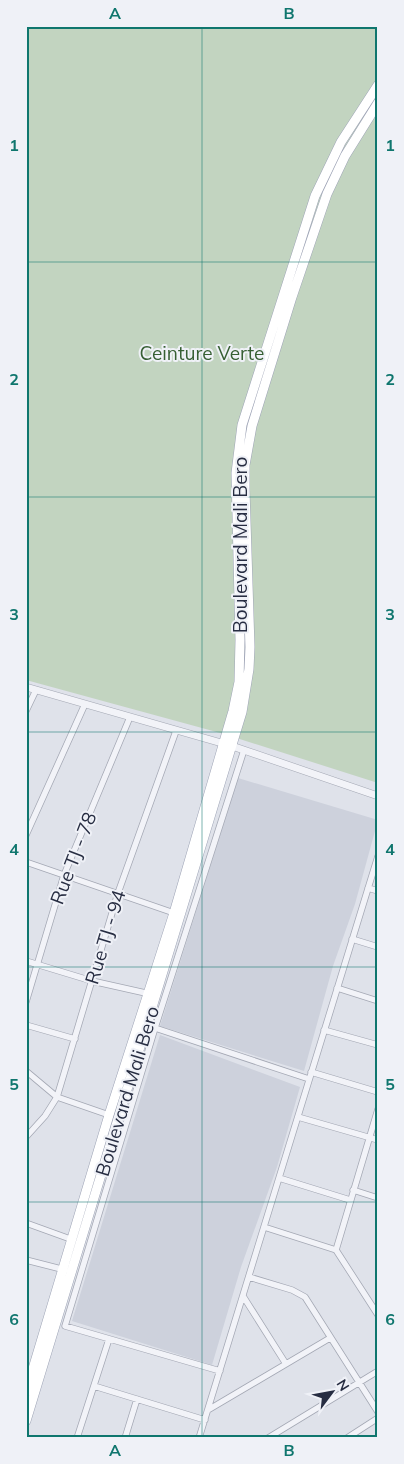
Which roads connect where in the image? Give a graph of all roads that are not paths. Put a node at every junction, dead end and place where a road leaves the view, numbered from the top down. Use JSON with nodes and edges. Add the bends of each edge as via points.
{"nodes":[{"id":1,"x":378,"y":85,"type":"edge"},
{"id":2,"x":378,"y":102,"type":"edge"},
{"id":3,"x":26,"y":687,"type":"edge"},
{"id":4,"x":36,"y":690,"type":"junction"},
{"id":5,"x":85,"y":704,"type":"junction"},
{"id":6,"x":26,"y":711,"type":"edge"},
{"id":7,"x":130,"y":717,"type":"junction"},
{"id":8,"x":176,"y":731,"type":"junction"},
{"id":9,"x":232,"y":733,"type":"junction"},
{"id":10,"x":228,"y":745,"type":"junction"},
{"id":11,"x":244,"y":750,"type":"junction"},
{"id":12,"x":224,"y":759,"type":"junction"},
{"id":13,"x":222,"y":780,"type":"junction"},
{"id":14,"x":234,"y":784,"type":"junction"},
{"id":15,"x":378,"y":796,"type":"edge"},
{"id":16,"x":26,"y":835,"type":"edge"},
{"id":17,"x":378,"y":856,"type":"edge"},
{"id":18,"x":26,"y":862,"type":"edge"},
{"id":19,"x":64,"y":875,"type":"junction"},
{"id":20,"x":368,"y":888,"type":"junction"},
{"id":21,"x":378,"y":891,"type":"edge"},
{"id":22,"x":118,"y":893,"type":"junction"},
{"id":23,"x":174,"y":912,"type":"junction"},
{"id":24,"x":352,"y":939,"type":"junction"},
{"id":25,"x":378,"y":947,"type":"edge"},
{"id":26,"x":26,"y":961,"type":"edge"},
{"id":27,"x":37,"y":964,"type":"junction"},
{"id":28,"x":92,"y":981,"type":"junction"},
{"id":29,"x":337,"y":988,"type":"junction"},
{"id":30,"x":153,"y":995,"type":"junction"},
{"id":31,"x":378,"y":1001,"type":"edge"},
{"id":32,"x":26,"y":1002,"type":"edge"},
{"id":33,"x":26,"y":1025,"type":"edge"},
{"id":34,"x":151,"y":1026,"type":"junction"},
{"id":35,"x":324,"y":1030,"type":"junction"},
{"id":36,"x":75,"y":1039,"type":"junction"},
{"id":37,"x":378,"y":1045,"type":"edge"},
{"id":38,"x":26,"y":1071,"type":"edge"},
{"id":39,"x":312,"y":1072,"type":"junction"},
{"id":40,"x":309,"y":1079,"type":"junction"},
{"id":41,"x":378,"y":1092,"type":"edge"},
{"id":42,"x":57,"y":1097,"type":"junction"},
{"id":43,"x":378,"y":1109,"type":"edge"},
{"id":44,"x":109,"y":1115,"type":"junction"},
{"id":45,"x":298,"y":1117,"type":"junction"},
{"id":46,"x":26,"y":1137,"type":"edge"},
{"id":47,"x":369,"y":1138,"type":"junction"},
{"id":48,"x":378,"y":1140,"type":"edge"},
{"id":49,"x":279,"y":1178,"type":"junction"},
{"id":50,"x":353,"y":1190,"type":"junction"},
{"id":51,"x":378,"y":1198,"type":"edge"},
{"id":52,"x":350,"y":1200,"type":"junction"},
{"id":53,"x":26,"y":1223,"type":"edge"},
{"id":54,"x":264,"y":1227,"type":"junction"},
{"id":55,"x":73,"y":1240,"type":"junction"},
{"id":56,"x":336,"y":1250,"type":"junction"},
{"id":57,"x":26,"y":1260,"type":"edge"},
{"id":58,"x":80,"y":1261,"type":"junction"},
{"id":59,"x":68,"y":1270,"type":"junction"},
{"id":60,"x":249,"y":1277,"type":"junction"},
{"id":61,"x":243,"y":1296,"type":"junction"},
{"id":62,"x":378,"y":1315,"type":"edge"},
{"id":63,"x":330,"y":1338,"type":"junction"},
{"id":64,"x":109,"y":1339,"type":"junction"},
{"id":65,"x":286,"y":1364,"type":"junction"},
{"id":66,"x":220,"y":1371,"type":"junction"},
{"id":67,"x":378,"y":1371,"type":"edge"},
{"id":68,"x":359,"y":1383,"type":"junction"},
{"id":69,"x":94,"y":1386,"type":"junction"},
{"id":70,"x":26,"y":1392,"type":"edge"},
{"id":71,"x":137,"y":1399,"type":"junction"},
{"id":72,"x":208,"y":1410,"type":"junction"},
{"id":73,"x":378,"y":1412,"type":"edge"},
{"id":74,"x":378,"y":1418,"type":"edge"},
{"id":75,"x":205,"y":1420,"type":"junction"},
{"id":76,"x":26,"y":1421,"type":"edge"},
{"id":77,"x":77,"y":1438,"type":"edge"},
{"id":78,"x":125,"y":1438,"type":"edge"},
{"id":79,"x":199,"y":1438,"type":"edge"},
{"id":80,"x":268,"y":1438,"type":"edge"},
{"id":81,"x":347,"y":1438,"type":"edge"}],
"edges":[{"from":1,"to":9,"type":"main road","name":"Boulevard Mali Bero","via":[[341,142],[315,196],[242,425],[236,473],[239,682]]},
{"from":2,"to":9,"type":"main road","name":"Boulevard Mali Bero","via":[[345,156],[327,194],[252,426],[245,490],[249,669],[242,712]]},
{"from":3,"to":4,"type":"street"},
{"from":4,"to":5,"type":"street"},
{"from":4,"to":6,"type":"street"},
{"from":5,"to":7,"type":"street"},
{"from":5,"to":16,"type":"street"},
{"from":7,"to":8,"type":"street"},
{"from":7,"to":19,"type":"street","name":"Rue TJ - 78"},
{"from":8,"to":10,"type":"street"},
{"from":8,"to":22,"type":"street","name":"Rue TJ - 94"},
{"from":9,"to":10,"type":"main road"},
{"from":10,"to":11,"type":"street"},
{"from":10,"to":12,"type":"main road"},
{"from":11,"to":14,"type":"street"},
{"from":11,"to":15,"type":"street"},
{"from":12,"to":13,"type":"main road","name":"Boulevard Mali Bero"},
{"from":12,"to":23,"type":"main road","name":"Boulevard Mali Bero"},
{"from":13,"to":14,"type":"street"},
{"from":13,"to":30,"type":"main road","name":"Boulevard Mali Bero"},
{"from":14,"to":34,"type":"street"},
{"from":17,"to":20,"type":"street"},
{"from":18,"to":19,"type":"street"},
{"from":19,"to":22,"type":"street"},
{"from":19,"to":27,"type":"street","name":"Rue TJ - 78"},
{"from":20,"to":21,"type":"street"},
{"from":20,"to":24,"type":"street"},
{"from":22,"to":23,"type":"street"},
{"from":22,"to":28,"type":"street","name":"Rue TJ - 94"},
{"from":23,"to":30,"type":"main road","name":"Boulevard Mali Bero"},
{"from":24,"to":25,"type":"street"},
{"from":24,"to":29,"type":"street"},
{"from":26,"to":27,"type":"street"},
{"from":27,"to":28,"type":"street"},
{"from":27,"to":32,"type":"street","name":"Rue TJ - 78"},
{"from":28,"to":30,"type":"street"},
{"from":28,"to":36,"type":"street","name":"Rue TJ - 94"},
{"from":29,"to":31,"type":"street"},
{"from":29,"to":35,"type":"street"},
{"from":30,"to":34,"type":"main road","name":"Boulevard Mali Bero"},
{"from":30,"to":44,"type":"main road","name":"Boulevard Mali Bero"},
{"from":33,"to":36,"type":"street"},
{"from":34,"to":40,"type":"street"},
{"from":34,"to":58,"type":"main road","name":"Boulevard Mali Bero","via":[[117,1119]]},
{"from":35,"to":37,"type":"street"},
{"from":35,"to":39,"type":"street"},
{"from":36,"to":42,"type":"street","name":"Rue TJ - 94"},
{"from":38,"to":42,"type":"street"},
{"from":39,"to":40,"type":"street"},
{"from":39,"to":41,"type":"street"},
{"from":40,"to":45,"type":"street"},
{"from":42,"to":44,"type":"street"},
{"from":42,"to":46,"type":"street","name":"Rue TJ - 94"},
{"from":43,"to":47,"type":"street"},
{"from":44,"to":55,"type":"main road","name":"Boulevard Mali Bero"},
{"from":45,"to":47,"type":"street"},
{"from":45,"to":49,"type":"street"},
{"from":47,"to":48,"type":"street"},
{"from":47,"to":50,"type":"street"},
{"from":49,"to":52,"type":"street"},
{"from":49,"to":54,"type":"street"},
{"from":50,"to":51,"type":"street"},
{"from":50,"to":52,"type":"street"},
{"from":52,"to":56,"type":"street"},
{"from":53,"to":55,"type":"street"},
{"from":54,"to":56,"type":"street"},
{"from":54,"to":60,"type":"street"},
{"from":55,"to":59,"type":"main road","name":"Boulevard Mali Bero"},
{"from":56,"to":62,"type":"street"},
{"from":57,"to":59,"type":"street"},
{"from":58,"to":59,"type":"main road","name":"Boulevard Mali Bero"},
{"from":58,"to":64,"type":"street","via":[[65,1326]]},
{"from":59,"to":70,"type":"main road","name":"Boulevard Mali Bero"},
{"from":59,"to":76,"type":"main road","name":"Boulevard Mali Bero"},
{"from":60,"to":61,"type":"street"},
{"from":60,"to":63,"type":"street","via":[[304,1296]]},
{"from":61,"to":65,"type":"street"},
{"from":61,"to":66,"type":"street"},
{"from":63,"to":65,"type":"street"},
{"from":63,"to":68,"type":"street"},
{"from":64,"to":66,"type":"street"},
{"from":64,"to":69,"type":"street"},
{"from":65,"to":72,"type":"street"},
{"from":66,"to":72,"type":"street"},
{"from":67,"to":68,"type":"street"},
{"from":68,"to":73,"type":"street"},
{"from":68,"to":80,"type":"street"},
{"from":69,"to":71,"type":"street"},
{"from":69,"to":77,"type":"street"},
{"from":71,"to":75,"type":"street"},
{"from":71,"to":78,"type":"street"},
{"from":72,"to":75,"type":"street"},
{"from":74,"to":81,"type":"street"},
{"from":75,"to":79,"type":"street"}]}
